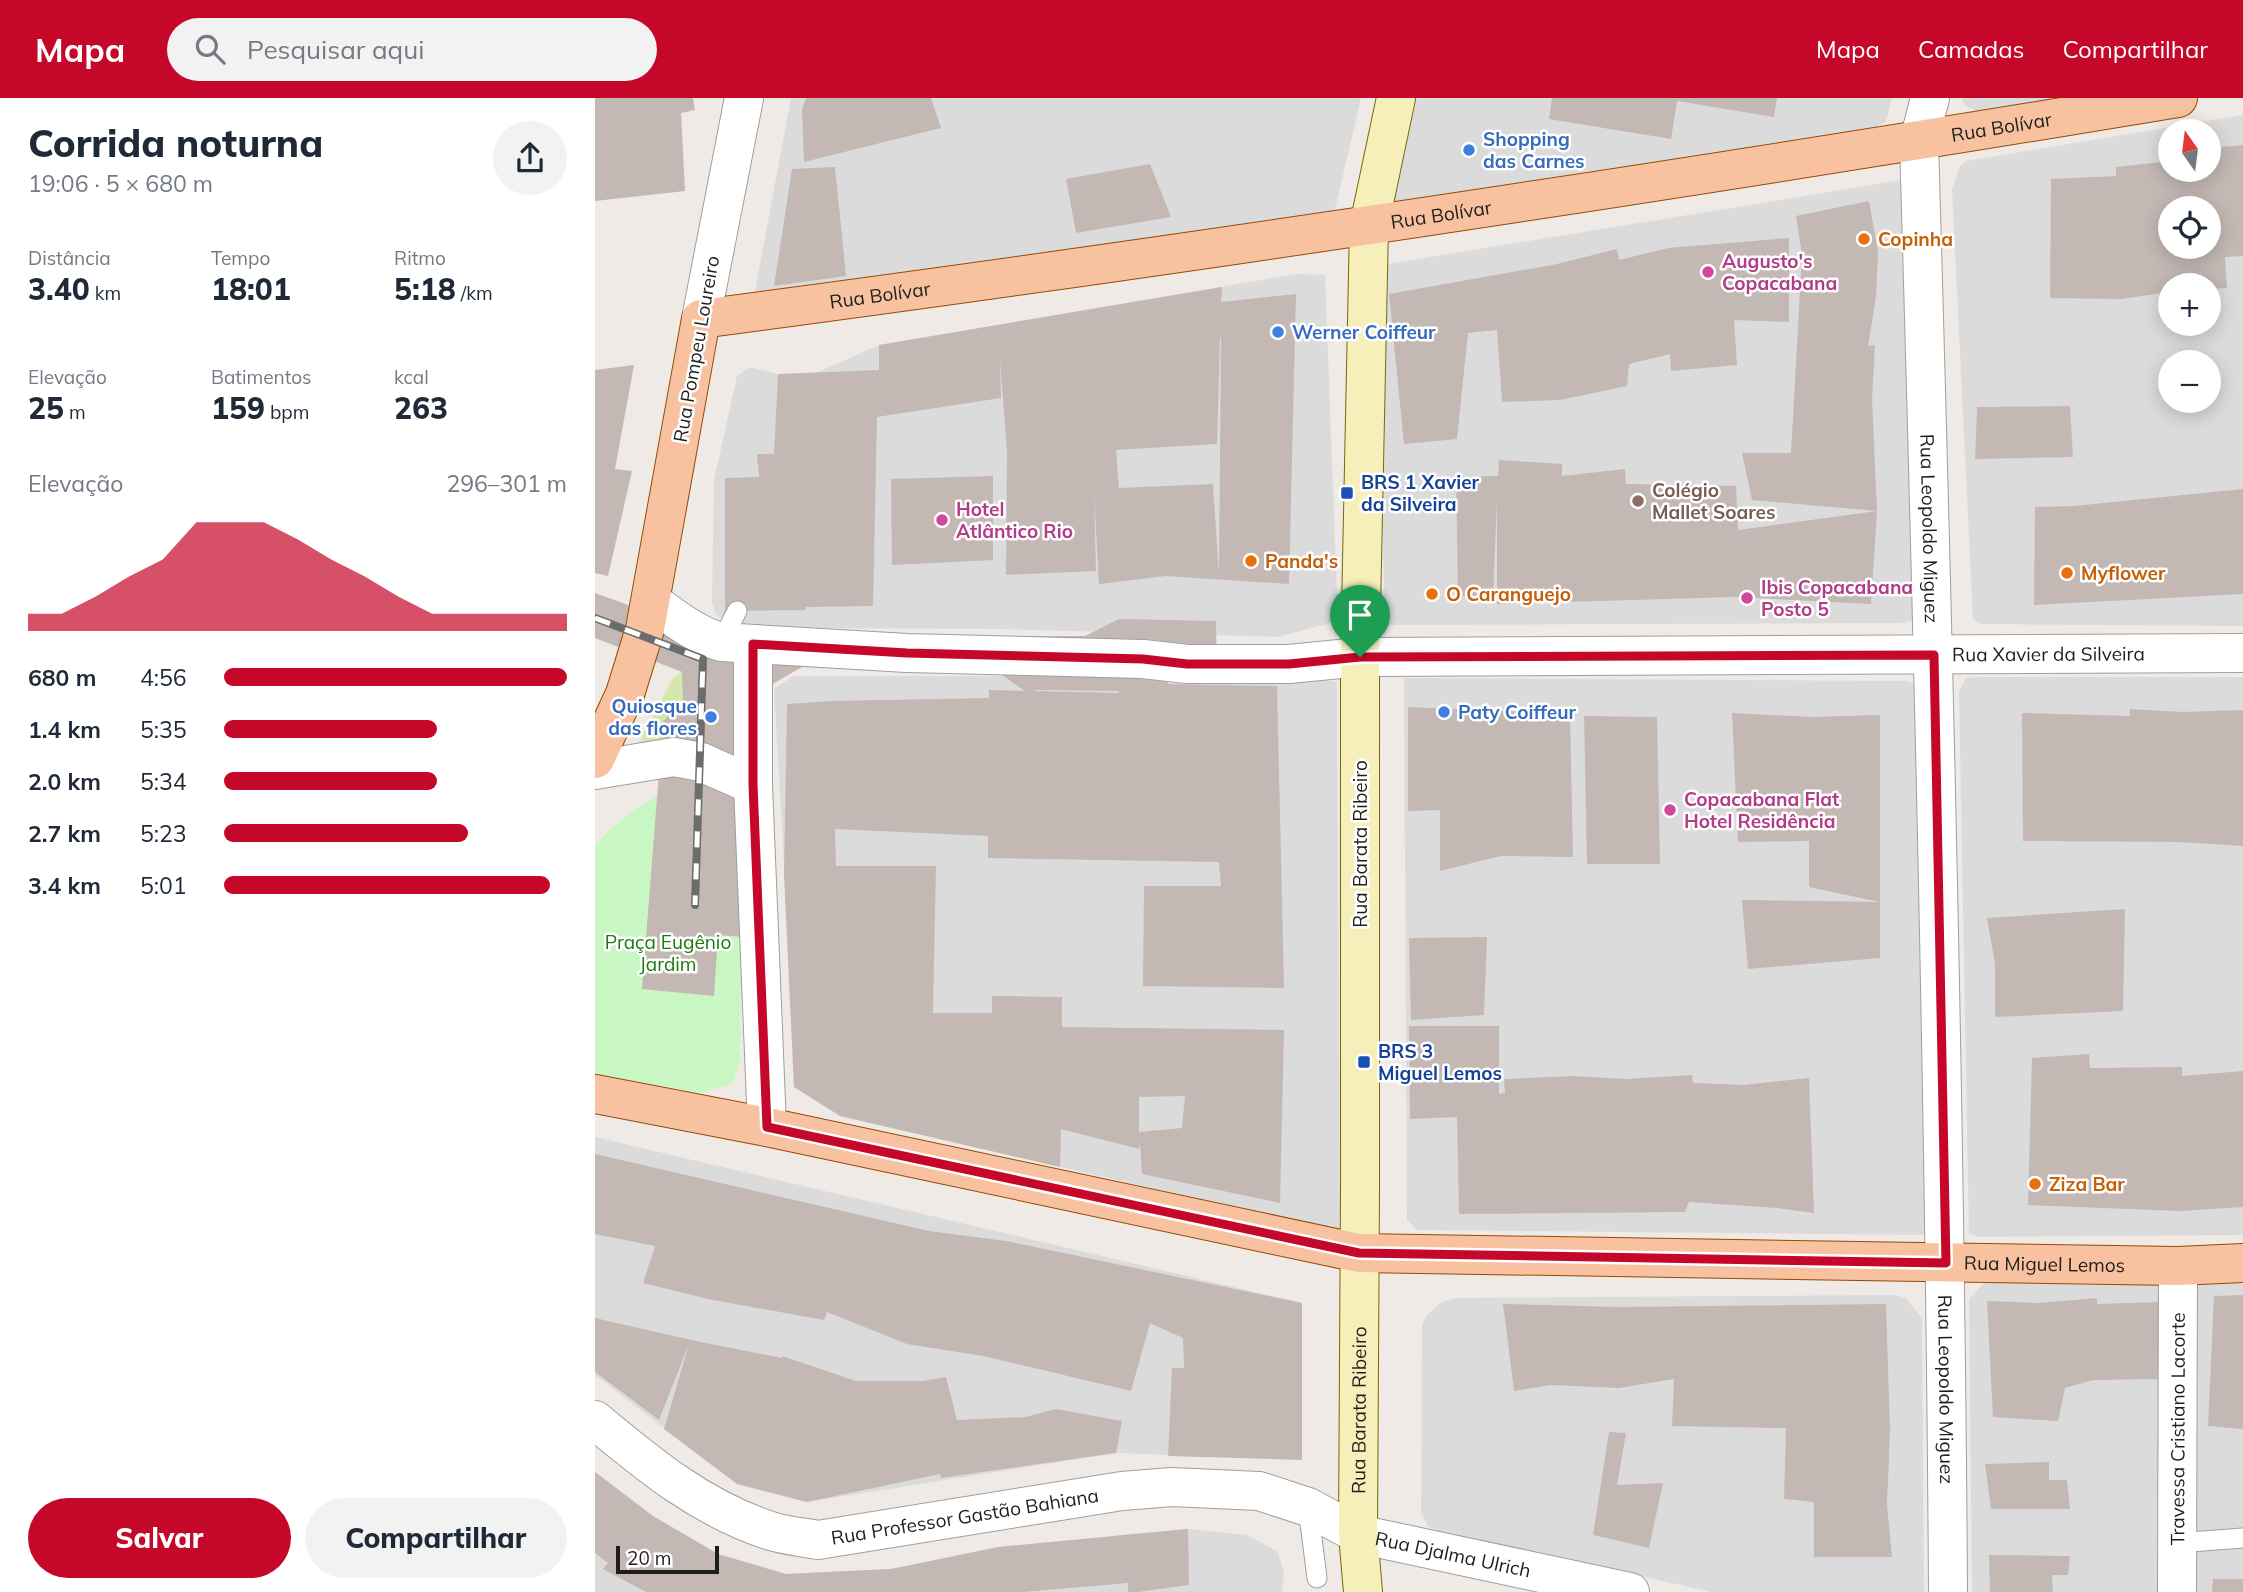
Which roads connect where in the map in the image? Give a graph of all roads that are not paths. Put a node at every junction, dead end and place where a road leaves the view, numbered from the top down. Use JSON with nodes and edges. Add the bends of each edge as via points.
{"nodes":[{"id":1,"x":744,"y":98,"type":"edge"},
{"id":2,"x":1396,"y":98,"type":"edge"},
{"id":3,"x":1930,"y":98,"type":"edge"},
{"id":4,"x":2178,"y":98,"type":"edge"},
{"id":5,"x":1919,"y":141,"type":"junction"},
{"id":6,"x":1369,"y":226,"type":"junction"},
{"id":7,"x":701,"y":319,"type":"junction"},
{"id":8,"x":651,"y":601,"type":"junction"},
{"id":9,"x":737,"y":632,"type":"junction"},
{"id":10,"x":2243,"y":653,"type":"edge"},
{"id":11,"x":1934,"y":655,"type":"junction"},
{"id":12,"x":1360,"y":657,"type":"junction"},
{"id":13,"x":595,"y":760,"type":"edge"},
{"id":14,"x":595,"y":770,"type":"edge"},
{"id":15,"x":753,"y":785,"type":"junction"},
{"id":16,"x":595,"y":1094,"type":"edge"},
{"id":17,"x":767,"y":1127,"type":"junction"},
{"id":18,"x":1359,"y":1253,"type":"junction"},
{"id":19,"x":1946,"y":1263,"type":"junction"},
{"id":20,"x":2243,"y":1263,"type":"edge"},
{"id":21,"x":2178,"y":1266,"type":"junction"},
{"id":22,"x":595,"y":1420,"type":"edge"},
{"id":23,"x":1308,"y":1507,"type":"junction"},
{"id":24,"x":1358,"y":1534,"type":"junction"},
{"id":25,"x":2243,"y":1538,"type":"edge"},
{"id":26,"x":2177,"y":1543,"type":"junction"},
{"id":27,"x":1317,"y":1578,"type":"dead end"},
{"id":28,"x":1363,"y":1592,"type":"edge"},
{"id":29,"x":1630,"y":1592,"type":"edge"},
{"id":30,"x":1948,"y":1592,"type":"edge"},
{"id":31,"x":2177,"y":1592,"type":"edge"}],
"edges":[{"from":1,"to":7,"type":"street","name":"Rua Pompeu Loureiro"},
{"from":2,"to":6,"type":"main road","name":"Rua Barata Ribeiro"},
{"from":3,"to":5,"type":"street","name":"Rua Leopoldo Miguez"},
{"from":4,"to":5,"type":"main road","name":"Rua Bolívar"},
{"from":5,"to":6,"type":"main road","name":"Rua Bolívar"},
{"from":5,"to":11,"type":"street","name":"Rua Leopoldo Miguez"},
{"from":6,"to":7,"type":"main road","name":"Rua Bolívar"},
{"from":6,"to":12,"type":"main road","name":"Rua Barata Ribeiro"},
{"from":7,"to":8,"type":"main road","name":"Rua Pompeu Loureiro"},
{"from":8,"to":9,"type":"street","name":"Rua Xavier da Silveira","via":[[709,639]]},
{"from":8,"to":13,"type":"main road","via":[[625,694]]},
{"from":9,"to":12,"type":"street","name":"Rua Xavier da Silveira","via":[[907,653],[1187,664],[1289,664]]},
{"from":9,"to":15,"type":"street"},
{"from":10,"to":11,"type":"street","name":"Rua Xavier da Silveira"},
{"from":11,"to":12,"type":"street","name":"Rua Xavier da Silveira"},
{"from":11,"to":19,"type":"street","name":"Rua Leopoldo Miguez"},
{"from":12,"to":18,"type":"main road","name":"Rua Barata Ribeiro"},
{"from":14,"to":15,"type":"street","via":[[674,757],[701,762]]},
{"from":15,"to":17,"type":"street"},
{"from":16,"to":17,"type":"main road"},
{"from":17,"to":18,"type":"main road","name":"Rua Miguel Lemos"},
{"from":18,"to":19,"type":"main road","name":"Rua Miguel Lemos"},
{"from":18,"to":24,"type":"main road","name":"Rua Barata Ribeiro"},
{"from":19,"to":21,"type":"main road","name":"Rua Miguel Lemos"},
{"from":19,"to":30,"type":"street","name":"Rua Leopoldo Miguez"},
{"from":20,"to":21,"type":"main road","name":"Rua Miguel Lemos"},
{"from":21,"to":26,"type":"street","name":"Travessa Cristiano Lacorte"},
{"from":22,"to":23,"type":"street","name":"Rua Professor Gastão Bahiana","via":[[696,1498],[773,1532],[818,1540],[1172,1487],[1259,1491]]},
{"from":23,"to":24,"type":"street","name":"Rua Professor Gastão Bahiana"},
{"from":23,"to":27,"type":"lane"},
{"from":24,"to":28,"type":"main road","name":"Rua Barata Ribeiro"},
{"from":24,"to":29,"type":"street","name":"Rua Djalma Ulrich"},
{"from":25,"to":26,"type":"lane"},
{"from":26,"to":31,"type":"street","name":"Travessa Cristiano Lacorte"}]}
